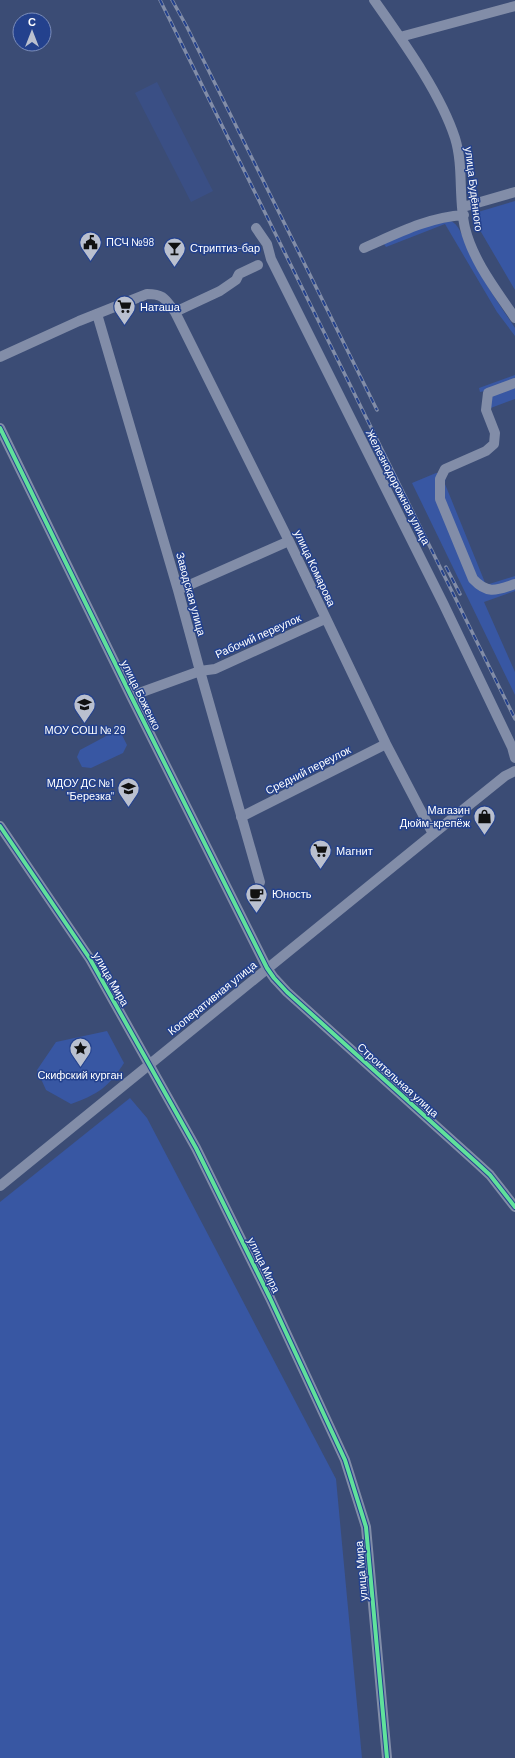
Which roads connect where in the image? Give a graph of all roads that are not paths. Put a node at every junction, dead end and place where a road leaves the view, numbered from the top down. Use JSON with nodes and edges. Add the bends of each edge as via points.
{"nodes":[{"id":1,"x":374,"y":0,"type":"edge"},
{"id":2,"x":515,"y":6,"type":"edge"},
{"id":3,"x":400,"y":37,"type":"junction"},
{"id":4,"x":515,"y":192,"type":"edge"},
{"id":5,"x":463,"y":211,"type":"junction"},
{"id":6,"x":256,"y":228,"type":"dead end"},
{"id":7,"x":364,"y":248,"type":"dead end"},
{"id":8,"x":258,"y":265,"type":"dead end"},
{"id":9,"x":175,"y":312,"type":"junction"},
{"id":10,"x":97,"y":314,"type":"junction"},
{"id":11,"x":515,"y":318,"type":"edge"},
{"id":12,"x":0,"y":357,"type":"edge"},
{"id":13,"x":515,"y":383,"type":"edge"},
{"id":14,"x":0,"y":428,"type":"edge"},
{"id":15,"x":289,"y":541,"type":"junction"},
{"id":16,"x":515,"y":584,"type":"edge"},
{"id":17,"x":178,"y":590,"type":"junction"},
{"id":18,"x":325,"y":619,"type":"junction"},
{"id":19,"x":200,"y":671,"type":"junction"},
{"id":20,"x":131,"y":696,"type":"junction"},
{"id":21,"x":386,"y":744,"type":"junction"},
{"id":22,"x":515,"y":758,"type":"edge"},
{"id":23,"x":515,"y":771,"type":"edge"},
{"id":24,"x":241,"y":818,"type":"junction"},
{"id":25,"x":0,"y":826,"type":"edge"},
{"id":26,"x":433,"y":834,"type":"junction"},
{"id":27,"x":260,"y":882,"type":"dead end"},
{"id":28,"x":267,"y":968,"type":"junction"},
{"id":29,"x":150,"y":1064,"type":"junction"},
{"id":30,"x":0,"y":1186,"type":"edge"},
{"id":31,"x":515,"y":1208,"type":"edge"},
{"id":32,"x":387,"y":1758,"type":"edge"}],
"edges":[{"from":1,"to":3,"type":"street","name":"улица Будённого"},
{"from":2,"to":3,"type":"street"},
{"from":3,"to":5,"type":"street","name":"улица Будённого","via":[[431,88],[455,137],[460,156]]},
{"from":4,"to":5,"type":"street"},
{"from":5,"to":7,"type":"street","via":[[411,227]]},
{"from":5,"to":11,"type":"street","name":"улица Будённого","via":[[465,228],[476,256]]},
{"from":6,"to":22,"type":"street","name":"Железнодорожная улица","via":[[267,244],[271,259],[443,603]]},
{"from":8,"to":9,"type":"street","via":[[239,274],[236,280],[220,291]]},
{"from":9,"to":10,"type":"street","name":"улица Комарова","via":[[164,297],[147,294]]},
{"from":9,"to":15,"type":"street","name":"улица Комарова"},
{"from":10,"to":12,"type":"street"},
{"from":10,"to":17,"type":"street","name":"Заводская улица"},
{"from":13,"to":16,"type":"street","via":[[488,393],[486,410],[495,433],[494,444],[486,451],[445,469],[440,479],[440,499],[473,579],[480,587],[488,590],[498,590]]},
{"from":14,"to":20,"type":"street","name":"улица Боженко"},
{"from":15,"to":17,"type":"street"},
{"from":15,"to":18,"type":"street","name":"улица Комарова"},
{"from":17,"to":19,"type":"street","name":"Заводская улица"},
{"from":18,"to":19,"type":"street","name":"Рабочий переулок","via":[[215,669]]},
{"from":18,"to":21,"type":"street","name":"улица Комарова"},
{"from":19,"to":20,"type":"street","name":"Рабочий переулок"},
{"from":19,"to":24,"type":"street","name":"Заводская улица"},
{"from":20,"to":28,"type":"street","name":"улица Боженко"},
{"from":21,"to":24,"type":"street","name":"Средний переулок"},
{"from":21,"to":26,"type":"street","name":"улица Комарова"},
{"from":23,"to":26,"type":"street","name":"Кооперативная улица","via":[[505,776]]},
{"from":24,"to":27,"type":"street","name":"Заводская улица"},
{"from":25,"to":29,"type":"street","name":"улица Мира","via":[[90,959]]},
{"from":26,"to":28,"type":"street","name":"Кооперативная улица"},
{"from":28,"to":29,"type":"street","name":"Кооперативная улица"},
{"from":28,"to":31,"type":"street","name":"Строительная улица","via":[[287,992],[477,1162]]},
{"from":29,"to":30,"type":"street","name":"Кооперативная улица"},
{"from":29,"to":32,"type":"street","name":"улица Мира","via":[[196,1148],[270,1298],[345,1460],[366,1527]]}]}
